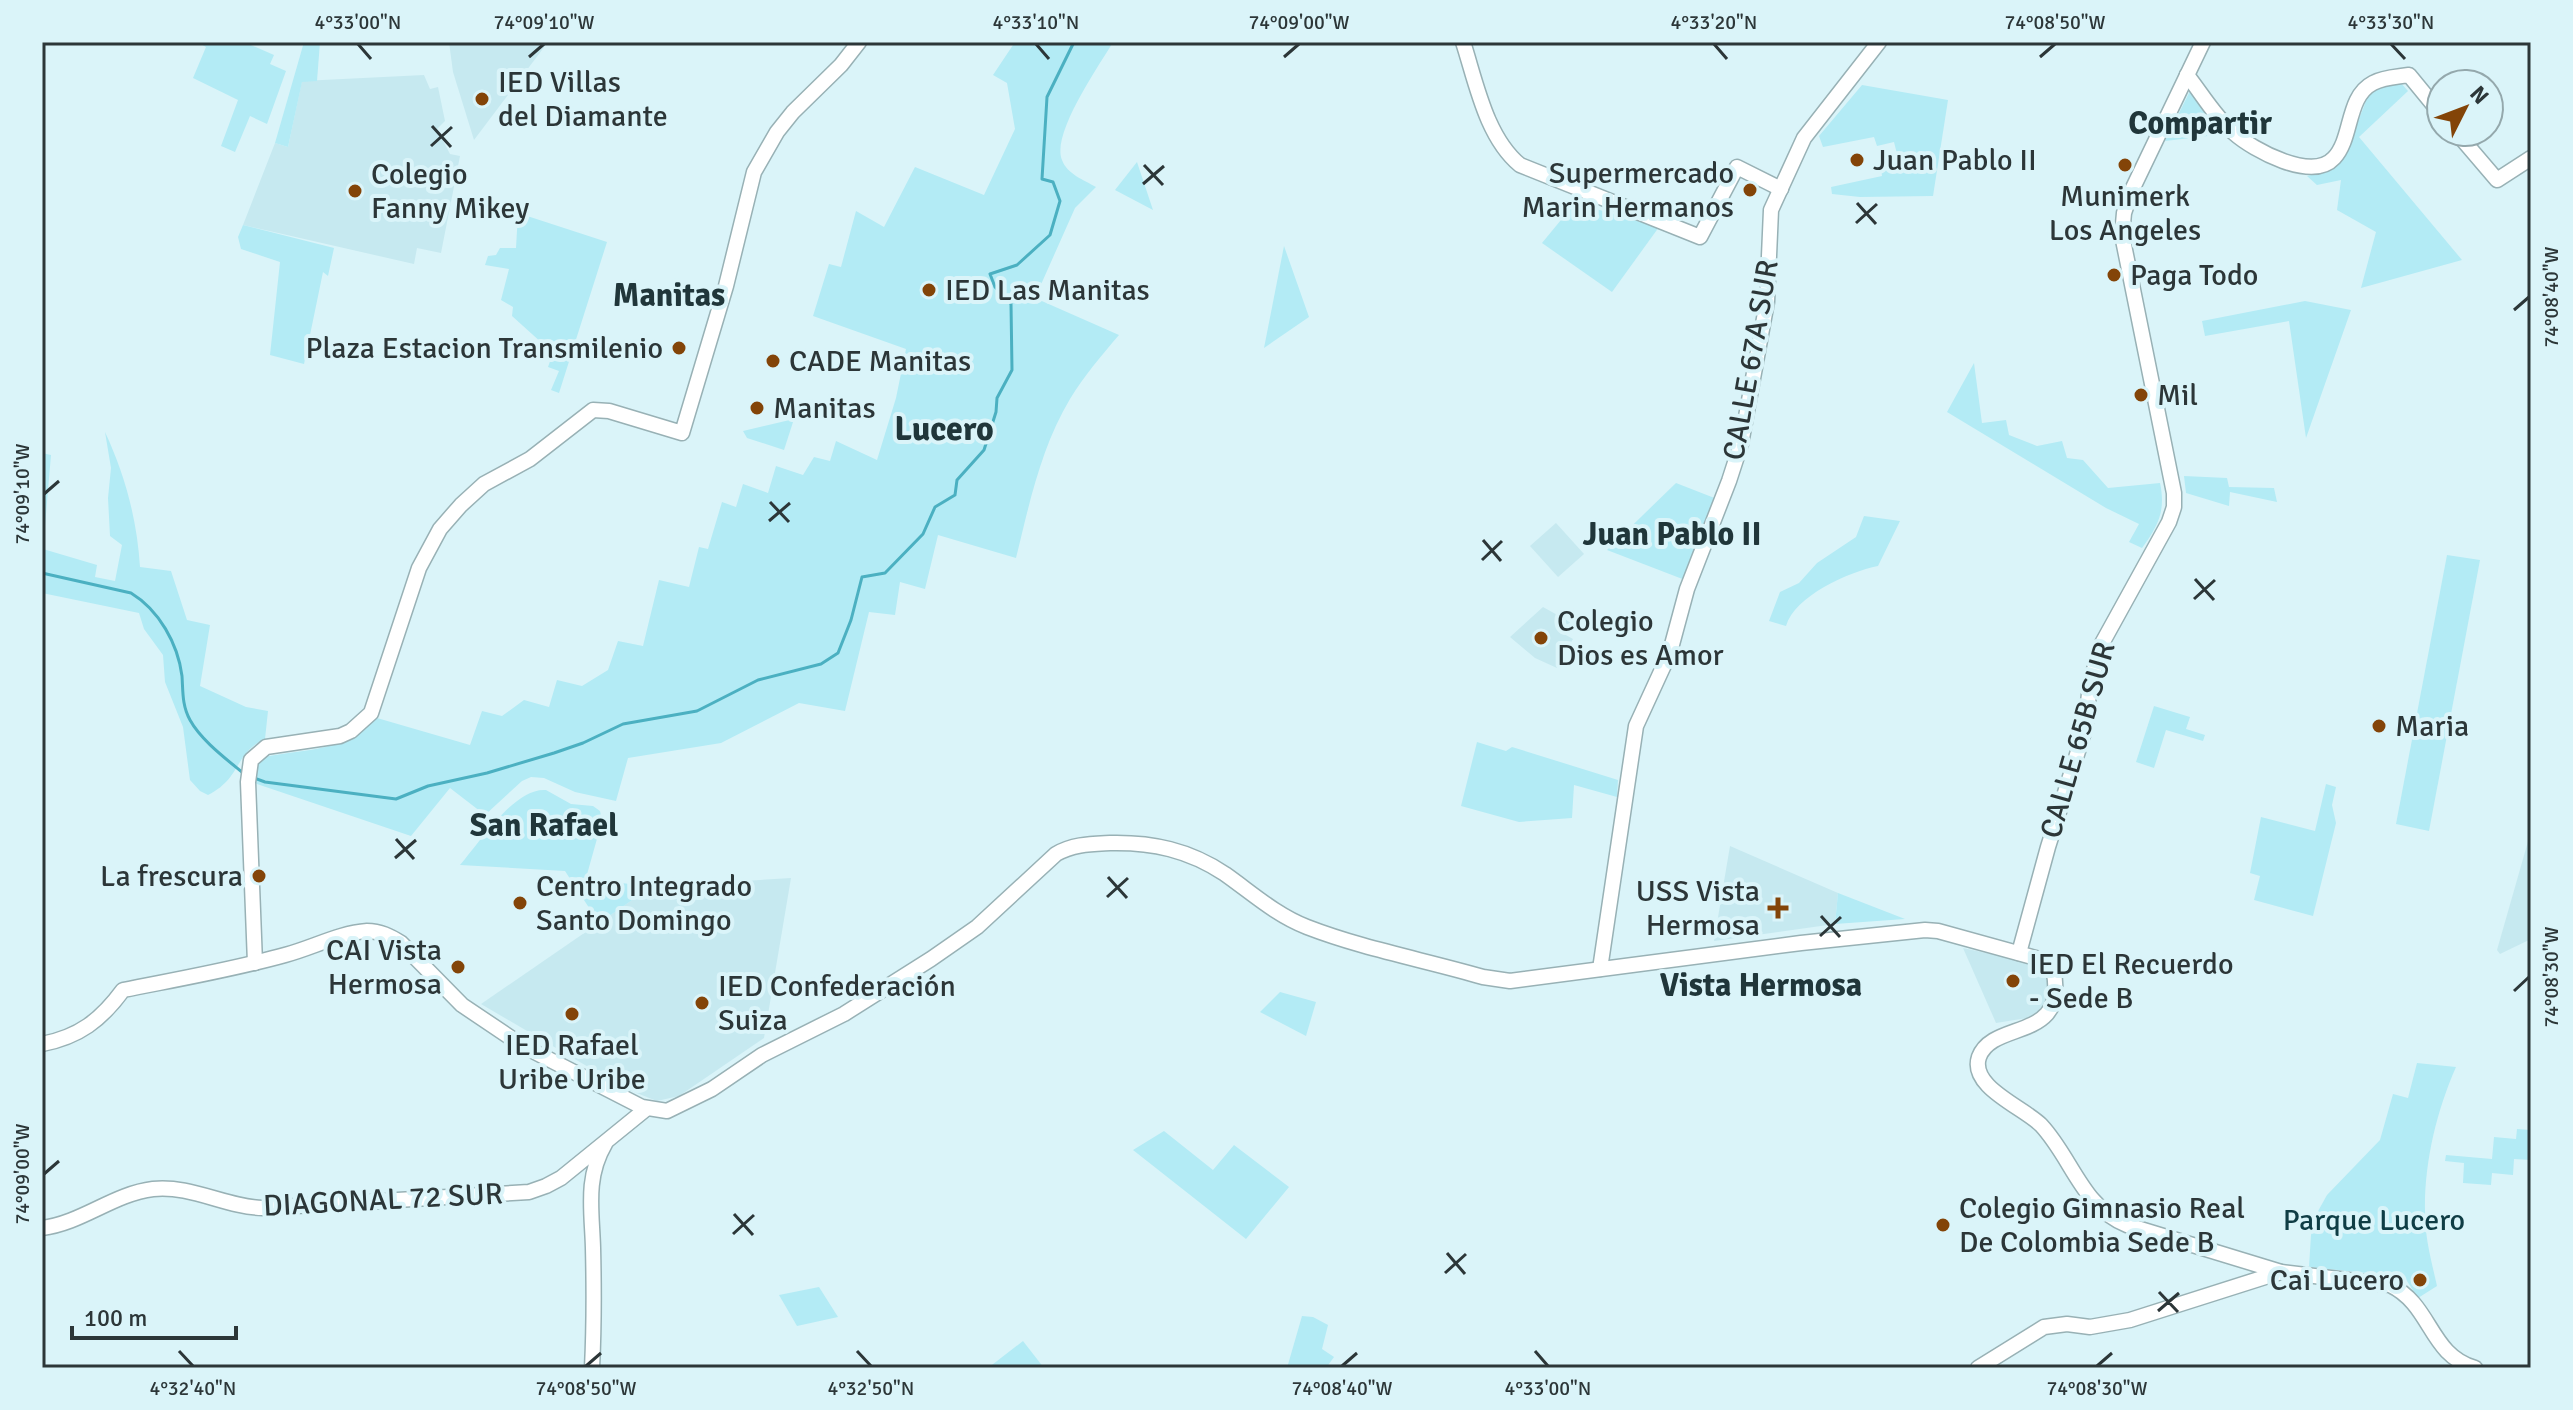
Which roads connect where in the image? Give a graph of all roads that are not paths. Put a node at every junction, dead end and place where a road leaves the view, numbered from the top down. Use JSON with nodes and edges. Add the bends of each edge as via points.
{"nodes":[{"id":1,"x":859,"y":42,"type":"edge"},
{"id":2,"x":1463,"y":42,"type":"edge"},
{"id":3,"x":1879,"y":42,"type":"edge"},
{"id":4,"x":2203,"y":42,"type":"edge"},
{"id":5,"x":2187,"y":75,"type":"junction"},
{"id":6,"x":2425,"y":94,"type":"edge"},
{"id":7,"x":2470,"y":148,"type":"edge"},
{"id":8,"x":2531,"y":158,"type":"edge"},
{"id":9,"x":1781,"y":189,"type":"junction"},
{"id":10,"x":2019,"y":953,"type":"junction"},
{"id":11,"x":255,"y":963,"type":"junction"},
{"id":12,"x":1600,"y":969,"type":"junction"},
{"id":13,"x":42,"y":1044,"type":"edge"},
{"id":14,"x":646,"y":1109,"type":"junction"},
{"id":15,"x":609,"y":1137,"type":"junction"},
{"id":16,"x":48,"y":1227,"type":"edge"},
{"id":17,"x":2281,"y":1272,"type":"junction"},
{"id":18,"x":2466,"y":1367,"type":"edge"},
{"id":19,"x":592,"y":1368,"type":"edge"},
{"id":20,"x":1978,"y":1368,"type":"edge"}],
"edges":[{"from":1,"to":11,"type":"street","via":[[802,101],[759,161],[682,433],[593,410],[530,459],[471,494],[440,529],[419,568],[371,713],[340,736],[266,747],[249,771]]},
{"from":2,"to":9,"type":"street","via":[[1491,123],[1520,165],[1700,237],[1737,167]]},
{"from":3,"to":9,"type":"street","via":[[1810,130]]},
{"from":4,"to":5,"type":"street"},
{"from":5,"to":6,"type":"street","via":[[2244,141],[2297,167],[2317,168],[2335,157],[2358,98],[2373,83],[2409,75]]},
{"from":5,"to":10,"type":"street","name":"CALLE 65B SUR","via":[[2131,192],[2123,245],[2174,507],[2096,661],[2085,729]]},
{"from":7,"to":8,"type":"street","via":[[2497,180]]},
{"from":9,"to":12,"type":"street","name":"CALLE 67A SUR","via":[[1771,210],[1767,302],[1744,433],[1687,589],[1670,652],[1636,726]]},
{"from":10,"to":12,"type":"street","via":[[1938,931],[1885,933]]},
{"from":10,"to":17,"type":"street","via":[[2053,969],[2056,991],[2045,1015],[1985,1048],[1978,1060],[1986,1084],[2040,1124],[2103,1211],[2127,1225]]},
{"from":11,"to":13,"type":"street","via":[[123,990],[86,1029]]},
{"from":11,"to":14,"type":"street","via":[[353,933],[380,933],[410,950],[471,1013]]},
{"from":12,"to":14,"type":"street","via":[[1510,981],[1463,971],[1298,924],[1222,872],[1173,849],[1148,843],[1091,844],[1056,854],[969,933],[844,1014],[762,1055],[680,1107]]},
{"from":14,"to":15,"type":"street","name":"DIAGONAL 72 SUR"},
{"from":15,"to":16,"type":"street","name":"DIAGONAL 72 SUR","via":[[561,1178],[529,1192],[263,1208],[163,1188],[130,1194]]},
{"from":15,"to":19,"type":"street","via":[[590,1186]]},
{"from":17,"to":18,"type":"street","via":[[2396,1288],[2415,1304],[2449,1356]]},
{"from":17,"to":20,"type":"street","via":[[2119,1322],[2052,1325]]}]}
